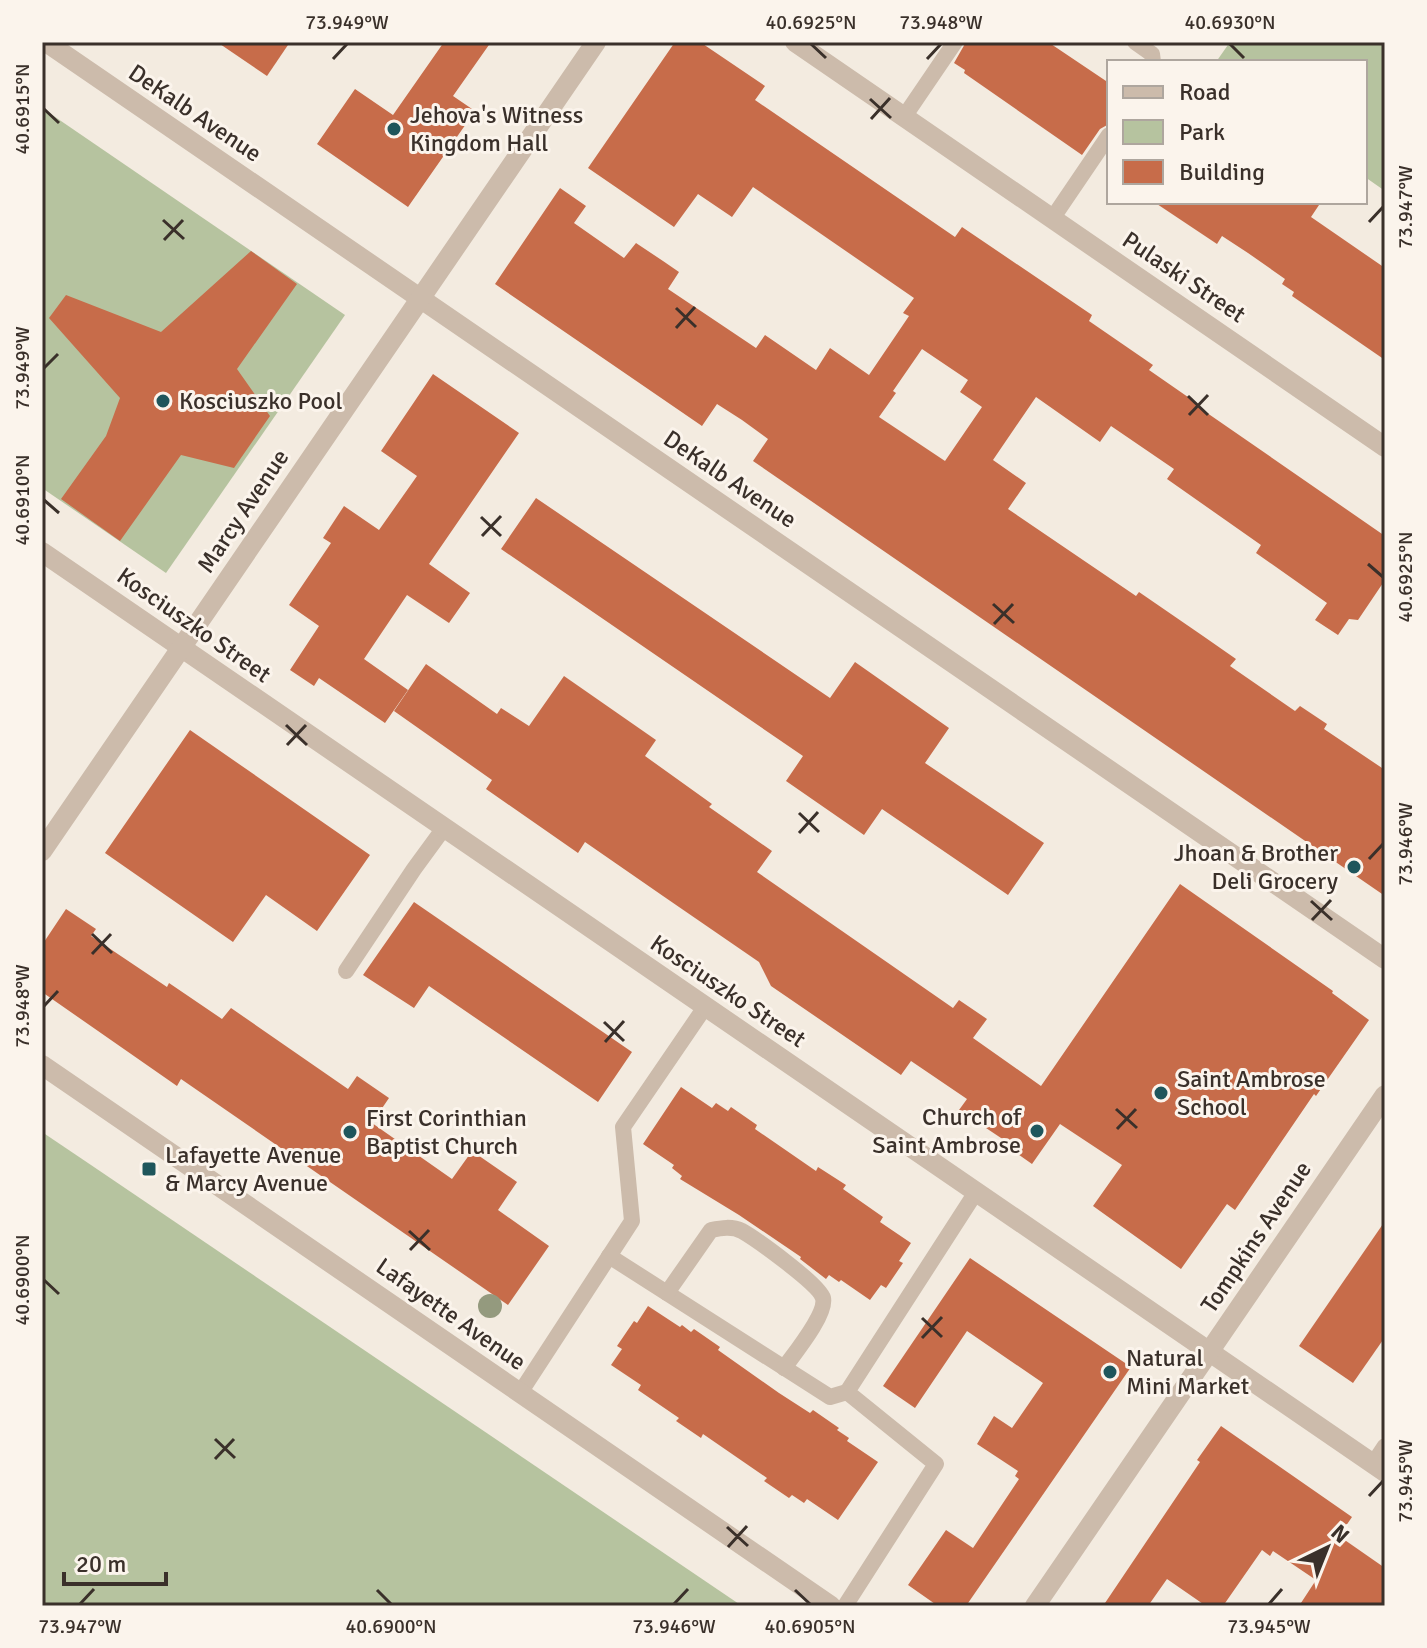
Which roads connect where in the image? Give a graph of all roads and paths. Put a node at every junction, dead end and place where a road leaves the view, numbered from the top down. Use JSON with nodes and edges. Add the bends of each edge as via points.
{"nodes":[{"id":1,"x":46,"y":42,"type":"edge"},
{"id":2,"x":596,"y":42,"type":"edge"},
{"id":3,"x":795,"y":42,"type":"edge"},
{"id":4,"x":955,"y":42,"type":"edge"},
{"id":5,"x":1135,"y":42,"type":"edge"},
{"id":6,"x":1153,"y":60,"type":"edge"},
{"id":7,"x":904,"y":117,"type":"junction"},
{"id":8,"x":1107,"y":138,"type":"edge"},
{"id":9,"x":1052,"y":219,"type":"junction"},
{"id":10,"x":420,"y":299,"type":"junction"},
{"id":11,"x":1385,"y":447,"type":"edge"},
{"id":12,"x":42,"y":552,"type":"edge"},
{"id":13,"x":181,"y":648,"type":"junction"},
{"id":14,"x":444,"y":828,"type":"junction"},
{"id":15,"x":42,"y":851,"type":"edge"},
{"id":16,"x":1385,"y":959,"type":"edge"},
{"id":17,"x":346,"y":971,"type":"dead end"},
{"id":18,"x":705,"y":1007,"type":"junction"},
{"id":19,"x":42,"y":1065,"type":"edge"},
{"id":20,"x":1385,"y":1095,"type":"edge"},
{"id":21,"x":976,"y":1192,"type":"junction"},
{"id":22,"x":609,"y":1256,"type":"junction"},
{"id":23,"x":667,"y":1293,"type":"junction"},
{"id":24,"x":1209,"y":1352,"type":"junction"},
{"id":25,"x":784,"y":1368,"type":"junction"},
{"id":26,"x":847,"y":1392,"type":"junction"},
{"id":27,"x":520,"y":1393,"type":"junction"},
{"id":28,"x":1385,"y":1446,"type":"edge"},
{"id":29,"x":1379,"y":1468,"type":"edge"},
{"id":30,"x":831,"y":1606,"type":"edge"},
{"id":31,"x":845,"y":1606,"type":"edge"},
{"id":32,"x":1035,"y":1606,"type":"edge"}],
"edges":[{"from":1,"to":10,"type":"street","name":"DeKalb Avenue"},
{"from":2,"to":10,"type":"street","name":"Marcy Avenue"},
{"from":3,"to":7,"type":"street","name":"Pulaski Street"},
{"from":4,"to":7,"type":"lane"},
{"from":5,"to":6,"type":"lane"},
{"from":7,"to":9,"type":"street","name":"Pulaski Street"},
{"from":8,"to":9,"type":"lane"},
{"from":9,"to":11,"type":"street","name":"Pulaski Street"},
{"from":10,"to":13,"type":"street","name":"Marcy Avenue"},
{"from":10,"to":16,"type":"street","name":"DeKalb Avenue"},
{"from":12,"to":13,"type":"street","name":"Kosciuszko Street"},
{"from":13,"to":14,"type":"street","name":"Kosciuszko Street"},
{"from":13,"to":15,"type":"street","name":"Marcy Avenue"},
{"from":14,"to":17,"type":"lane"},
{"from":14,"to":18,"type":"street","name":"Kosciuszko Street"},
{"from":18,"to":21,"type":"street","name":"Kosciuszko Street"},
{"from":18,"to":22,"type":"lane","via":[[623,1127],[632,1221]]},
{"from":19,"to":27,"type":"street","name":"Lafayette Avenue"},
{"from":20,"to":24,"type":"street","name":"Tompkins Avenue"},
{"from":21,"to":24,"type":"street","name":"Kosciuszko Street"},
{"from":21,"to":26,"type":"lane"},
{"from":22,"to":23,"type":"lane"},
{"from":22,"to":27,"type":"lane"},
{"from":23,"to":25,"type":"lane"},
{"from":23,"to":25,"type":"lane","via":[[711,1230],[740,1229],[815,1285],[823,1299],[821,1312]]},
{"from":24,"to":29,"type":"street","name":"Kosciuszko Street"},
{"from":24,"to":32,"type":"street","name":"Tompkins Avenue"},
{"from":25,"to":26,"type":"lane","via":[[830,1397]]},
{"from":26,"to":31,"type":"lane","via":[[936,1464]]},
{"from":27,"to":30,"type":"street","name":"Lafayette Avenue"},
{"from":28,"to":29,"type":"lane"}]}
